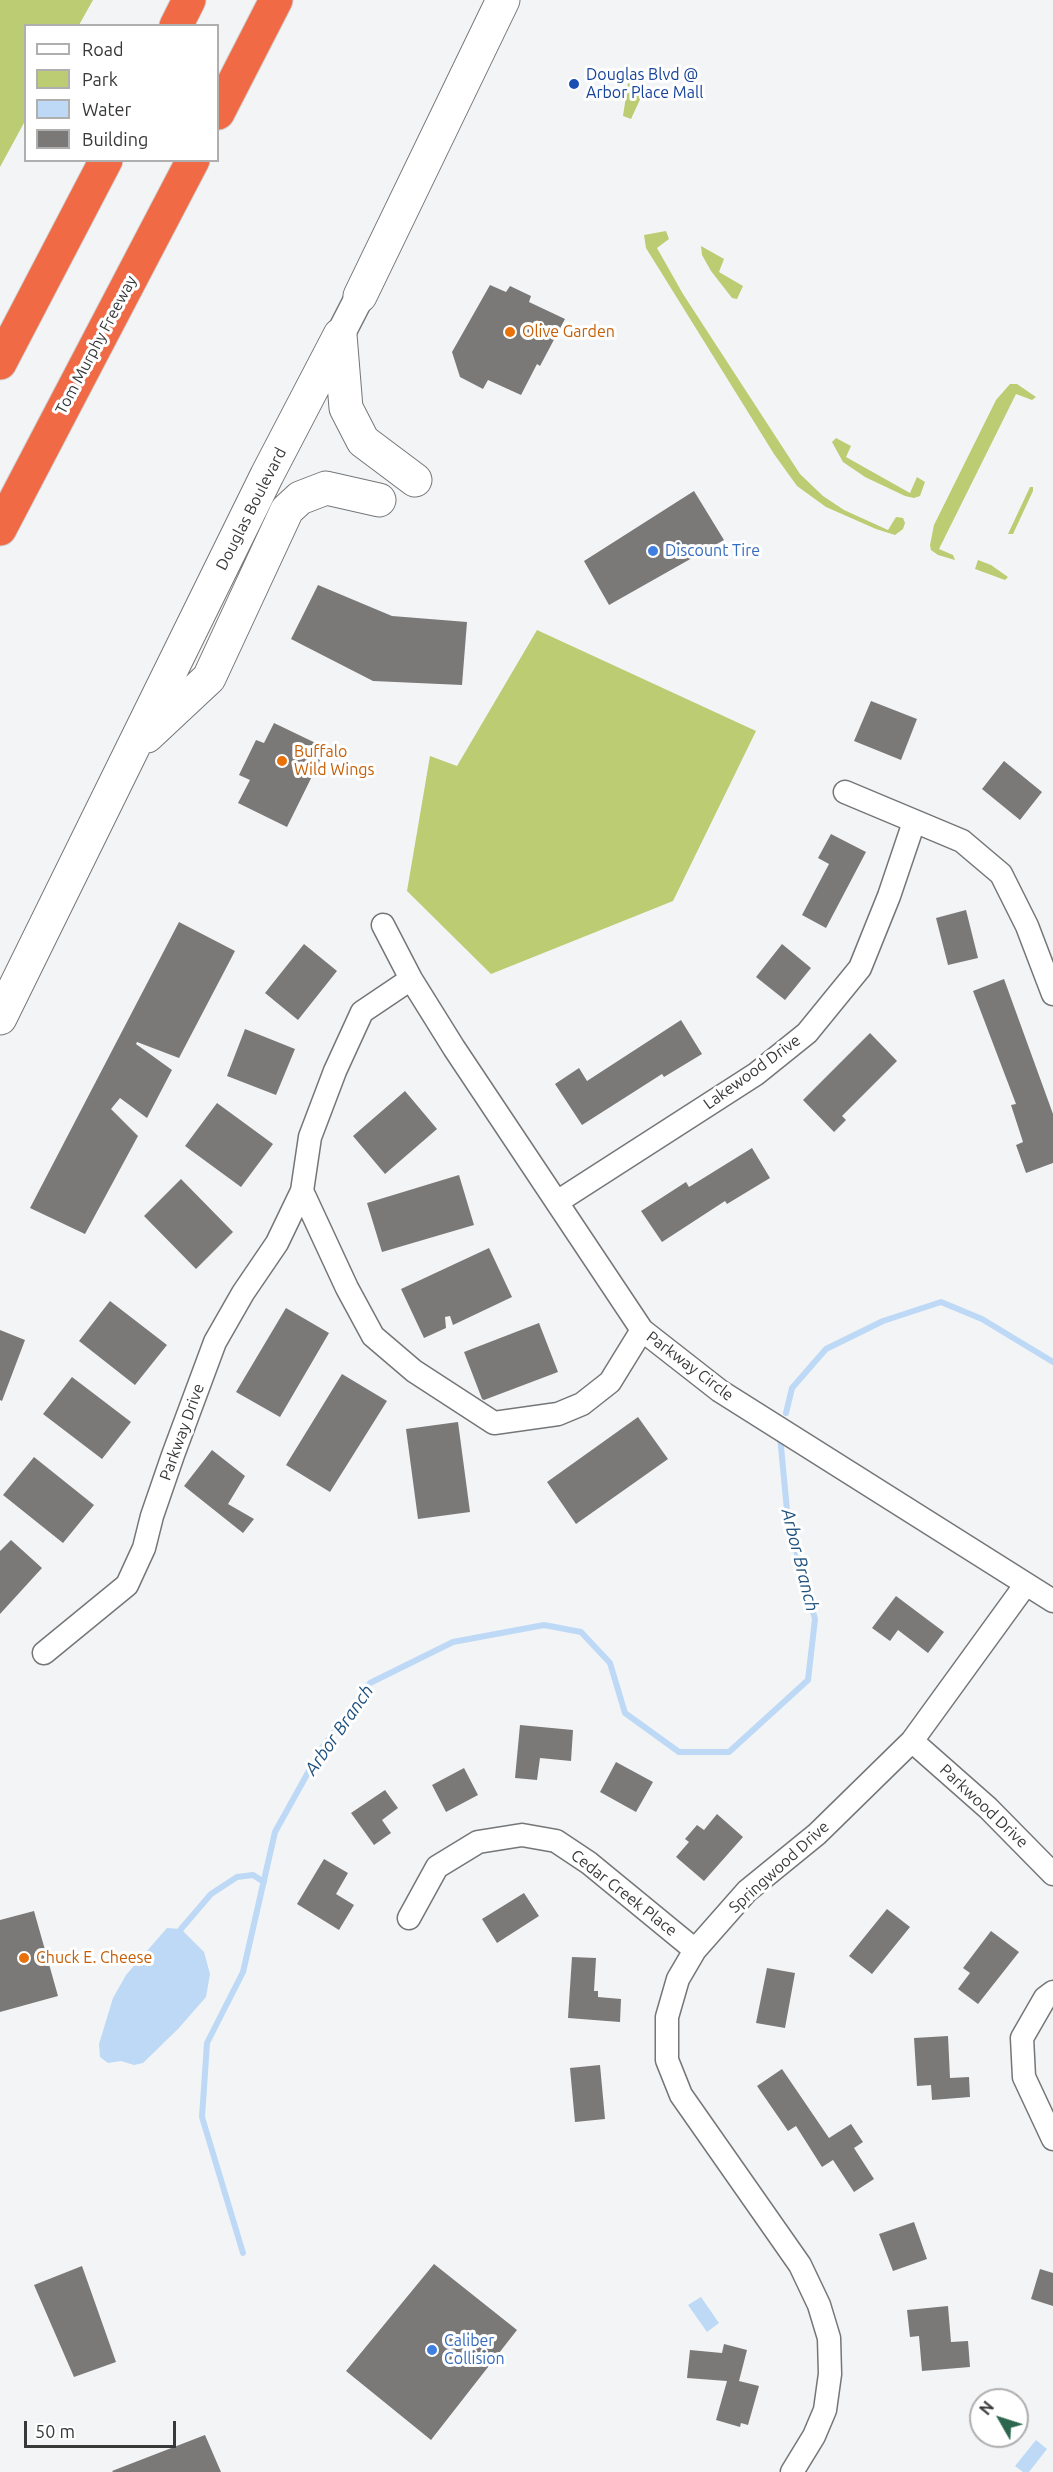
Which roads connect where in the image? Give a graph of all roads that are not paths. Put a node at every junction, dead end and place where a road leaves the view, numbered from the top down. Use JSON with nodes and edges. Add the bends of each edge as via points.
{"nodes":[{"id":1,"x":189,"y":0,"type":"edge"},
{"id":2,"x":276,"y":0,"type":"edge"},
{"id":3,"x":503,"y":0,"type":"edge"},
{"id":4,"x":177,"y":24,"type":"edge"},
{"id":5,"x":219,"y":111,"type":"edge"},
{"id":6,"x":105,"y":162,"type":"edge"},
{"id":7,"x":192,"y":162,"type":"edge"},
{"id":8,"x":360,"y":296,"type":"joint"},
{"id":9,"x":340,"y":335,"type":"junction"},
{"id":10,"x":0,"y":363,"type":"edge"},
{"id":11,"x":416,"y":480,"type":"dead end"},
{"id":12,"x":379,"y":500,"type":"dead end"},
{"id":13,"x":0,"y":529,"type":"edge"},
{"id":14,"x":132,"y":750,"type":"junction"},
{"id":15,"x":845,"y":792,"type":"dead end"},
{"id":16,"x":914,"y":822,"type":"junction"},
{"id":17,"x":383,"y":925,"type":"dead end"},
{"id":18,"x":411,"y":979,"type":"junction"},
{"id":19,"x":1053,"y":994,"type":"edge"},
{"id":20,"x":0,"y":1018,"type":"edge"},
{"id":21,"x":302,"y":1191,"type":"junction"},
{"id":22,"x":557,"y":1202,"type":"junction"},
{"id":23,"x":642,"y":1330,"type":"junction"},
{"id":24,"x":1026,"y":1584,"type":"junction"},
{"id":25,"x":1053,"y":1601,"type":"edge"},
{"id":26,"x":44,"y":1653,"type":"dead end"},
{"id":27,"x":912,"y":1740,"type":"junction"},
{"id":28,"x":1053,"y":1874,"type":"edge"},
{"id":29,"x":408,"y":1918,"type":"dead end"},
{"id":30,"x":695,"y":1950,"type":"junction"},
{"id":31,"x":1053,"y":1992,"type":"edge"},
{"id":32,"x":1053,"y":2139,"type":"edge"},
{"id":33,"x":792,"y":2472,"type":"edge"}],
"edges":[{"from":1,"to":4,"type":"highway"},
{"from":2,"to":5,"type":"highway"},
{"from":3,"to":8,"type":"main road","name":"Douglas Boulevard"},
{"from":6,"to":10,"type":"highway"},
{"from":7,"to":13,"type":"highway","name":"Tom Murphy Freeway"},
{"from":8,"to":9,"type":"street","name":"Douglas Boulevard"},
{"from":9,"to":11,"type":"main road","via":[[346,408],[363,441]]},
{"from":9,"to":14,"type":"main road","name":"Douglas Boulevard"},
{"from":12,"to":14,"type":"main road","via":[[326,488],[300,498],[287,510],[209,678]]},
{"from":14,"to":20,"type":"main road","name":"Douglas Boulevard"},
{"from":15,"to":16,"type":"street"},
{"from":16,"to":19,"type":"street","via":[[962,841],[1001,874],[1027,926]]},
{"from":16,"to":22,"type":"street","name":"Lakewood Drive","via":[[860,968],[807,1033],[756,1074]]},
{"from":17,"to":18,"type":"street","name":"Parkway Circle"},
{"from":18,"to":21,"type":"street","name":"Parkway Drive","via":[[362,1012],[310,1137]]},
{"from":18,"to":22,"type":"street","name":"Parkway Circle"},
{"from":21,"to":23,"type":"street","via":[[373,1336],[414,1371],[494,1423],[558,1414],[582,1404],[610,1382]]},
{"from":21,"to":26,"type":"street","name":"Parkway Drive","via":[[276,1243],[215,1342],[169,1465],[144,1548],[127,1585]]},
{"from":22,"to":23,"type":"street","name":"Parkway Circle"},
{"from":23,"to":24,"type":"street","name":"Parkway Circle","via":[[720,1391]]},
{"from":24,"to":25,"type":"street","name":"Parkway Circle"},
{"from":24,"to":27,"type":"street","name":"Springwood Drive"},
{"from":27,"to":28,"type":"street","name":"Parkwood Drive","via":[[988,1808]]},
{"from":27,"to":30,"type":"street","name":"Springwood Drive","via":[[817,1834],[747,1891]]},
{"from":29,"to":30,"type":"street","name":"Cedar Creek Place","via":[[437,1867],[478,1842],[522,1835],[556,1841],[589,1863]]},
{"from":30,"to":33,"type":"street","name":"Springwood Drive","via":[[672,1998],[667,2060],[687,2104],[800,2265],[829,2338],[825,2410]]},
{"from":31,"to":32,"type":"street","via":[[1045,1998],[1022,2038],[1024,2077]]}]}
